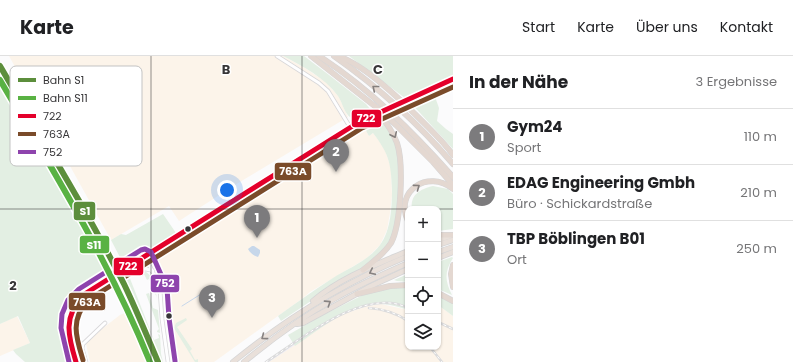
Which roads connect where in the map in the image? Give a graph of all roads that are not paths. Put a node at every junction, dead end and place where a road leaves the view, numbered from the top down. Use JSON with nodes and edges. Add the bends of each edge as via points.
{"nodes":[{"id":1,"x":277,"y":56,"type":"edge"},
{"id":2,"x":311,"y":56,"type":"edge"},
{"id":3,"x":319,"y":56,"type":"edge"},
{"id":4,"x":334,"y":56,"type":"edge"},
{"id":5,"x":338,"y":56,"type":"edge"},
{"id":6,"x":453,"y":79,"type":"edge"},
{"id":7,"x":406,"y":100,"type":"tunnel mouth"},
{"id":8,"x":371,"y":104,"type":"junction"},
{"id":9,"x":374,"y":115,"type":"dead end"},
{"id":10,"x":350,"y":127,"type":"junction"},
{"id":11,"x":452,"y":153,"type":"edge"},
{"id":12,"x":453,"y":164,"type":"edge"},
{"id":13,"x":453,"y":177,"type":"edge"},
{"id":14,"x":453,"y":185,"type":"edge"},
{"id":15,"x":453,"y":189,"type":"edge"},
{"id":16,"x":405,"y":206,"type":"edge"},
{"id":17,"x":441,"y":235,"type":"edge"},
{"id":18,"x":453,"y":237,"type":"edge"},
{"id":19,"x":441,"y":239,"type":"edge"},
{"id":20,"x":441,"y":243,"type":"edge"},
{"id":21,"x":453,"y":247,"type":"edge"},
{"id":22,"x":441,"y":251,"type":"edge"},
{"id":23,"x":405,"y":252,"type":"edge"},
{"id":24,"x":453,"y":252,"type":"edge"},
{"id":25,"x":145,"y":256,"type":"junction"},
{"id":26,"x":405,"y":257,"type":"edge"},
{"id":27,"x":441,"y":257,"type":"edge"},
{"id":28,"x":405,"y":264,"type":"edge"},
{"id":29,"x":453,"y":265,"type":"edge"},
{"id":30,"x":128,"y":267,"type":"junction"},
{"id":31,"x":363,"y":270,"type":"junction"},
{"id":32,"x":405,"y":270,"type":"edge"},
{"id":33,"x":153,"y":271,"type":"junction"},
{"id":34,"x":405,"y":285,"type":"edge"},
{"id":35,"x":453,"y":287,"type":"edge"},
{"id":36,"x":357,"y":294,"type":"junction"},
{"id":37,"x":441,"y":294,"type":"edge"},
{"id":38,"x":453,"y":301,"type":"edge"},
{"id":39,"x":296,"y":315,"type":"junction"},
{"id":40,"x":105,"y":323,"type":"dead end"},
{"id":41,"x":296,"y":324,"type":"junction"},
{"id":42,"x":76,"y":362,"type":"edge"},
{"id":43,"x":86,"y":362,"type":"edge"},
{"id":44,"x":168,"y":362,"type":"edge"},
{"id":45,"x":233,"y":362,"type":"edge"},
{"id":46,"x":244,"y":362,"type":"edge"}],
"edges":[{"from":1,"to":10,"type":"street","via":[[328,91]]},
{"from":2,"to":8,"type":"highway"},
{"from":3,"to":13,"type":"highway","via":[[382,105]]},
{"from":12,"to":4,"type":"highway","one_way":true,"via":[[426,133],[395,104]]},
{"from":5,"to":11,"type":"highway","via":[[348,59],[378,82],[416,115]]},
{"from":6,"to":7,"type":"street"},
{"from":8,"to":14,"type":"highway","via":[[412,140]]},
{"from":8,"to":31,"type":"highway","one_way":true,"via":[[389,126],[397,143],[401,162],[400,189],[398,221],[392,241],[379,258]]},
{"from":9,"to":10,"type":"street"},
{"from":10,"to":25,"type":"street"},
{"from":16,"to":15,"type":"highway","one_way":true,"via":[[411,191],[428,181],[444,184]]},
{"from":17,"to":18,"type":"highway"},
{"from":18,"to":19,"type":"highway"},
{"from":18,"to":20,"type":"highway"},
{"from":21,"to":22,"type":"highway"},
{"from":23,"to":31,"type":"highway"},
{"from":24,"to":27,"type":"highway"},
{"from":25,"to":30,"type":"street"},
{"from":25,"to":33,"type":"street"},
{"from":26,"to":39,"type":"highway","one_way":true,"via":[[329,294]]},
{"from":41,"to":28,"type":"highway","one_way":true,"via":[[333,299]]},
{"from":29,"to":35,"type":"highway","via":[[450,274]]},
{"from":30,"to":33,"type":"street"},
{"from":30,"to":42,"type":"street","via":[[83,295],[74,304],[68,328]]},
{"from":31,"to":39,"type":"highway","via":[[325,292]]},
{"from":32,"to":36,"type":"highway"},
{"from":33,"to":44,"type":"street","via":[[160,290]]},
{"from":34,"to":36,"type":"highway"},
{"from":36,"to":41,"type":"highway","via":[[303,323]]},
{"from":37,"to":38,"type":"highway"},
{"from":39,"to":45,"type":"highway","one_way":true},
{"from":40,"to":43,"type":"street","via":[[82,344]]},
{"from":41,"to":46,"type":"highway"}]}
